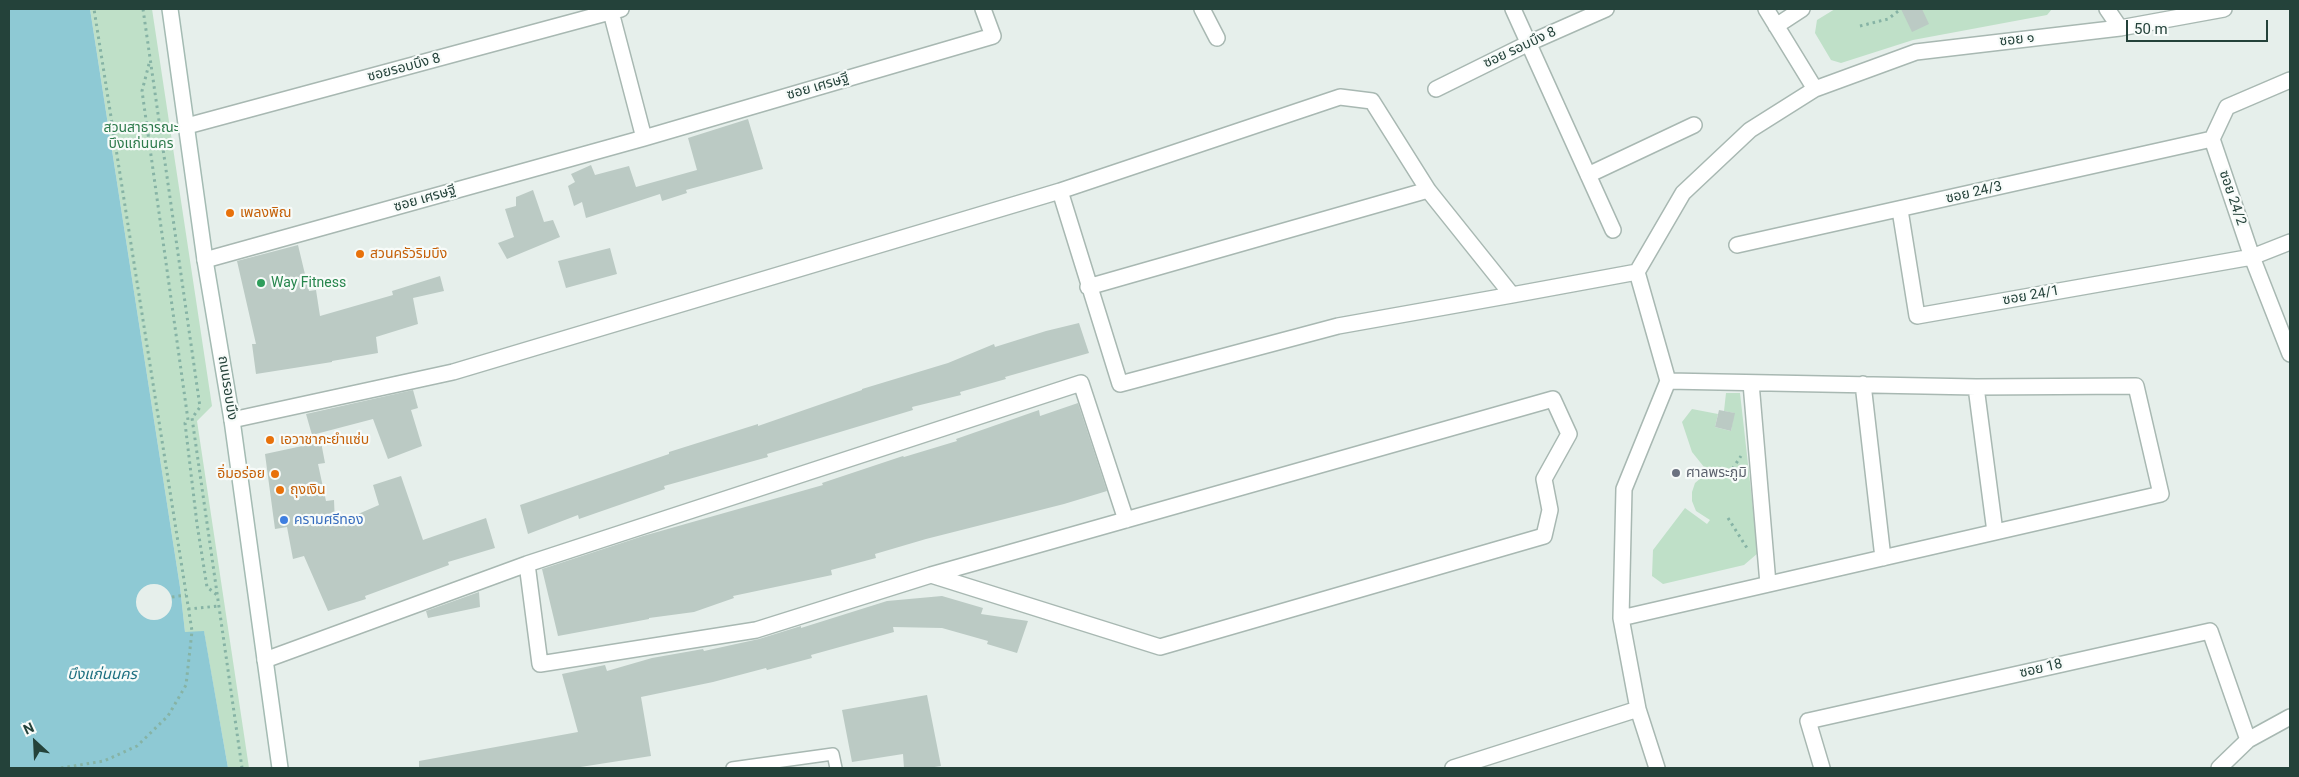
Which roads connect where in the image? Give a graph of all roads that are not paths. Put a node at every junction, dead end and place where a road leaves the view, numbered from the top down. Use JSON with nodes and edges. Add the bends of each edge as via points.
{"nodes":[{"id":1,"x":170,"y":9,"type":"edge"},
{"id":2,"x":983,"y":9,"type":"edge"},
{"id":3,"x":1202,"y":9,"type":"edge"},
{"id":4,"x":1513,"y":9,"type":"edge"},
{"id":5,"x":1606,"y":9,"type":"edge"},
{"id":6,"x":1766,"y":9,"type":"edge"},
{"id":7,"x":1802,"y":9,"type":"edge"},
{"id":8,"x":2107,"y":9,"type":"edge"},
{"id":9,"x":2224,"y":9,"type":"edge"},
{"id":10,"x":616,"y":10,"type":"edge"},
{"id":11,"x":1776,"y":26,"type":"junction"},
{"id":12,"x":2120,"y":28,"type":"junction"},
{"id":13,"x":1216,"y":38,"type":"dead end"},
{"id":14,"x":1529,"y":43,"type":"junction"},
{"id":15,"x":2290,"y":80,"type":"edge"},
{"id":16,"x":1436,"y":89,"type":"dead end"},
{"id":17,"x":1815,"y":89,"type":"junction"},
{"id":18,"x":1694,"y":125,"type":"dead end"},
{"id":19,"x":187,"y":126,"type":"junction"},
{"id":20,"x":644,"y":138,"type":"junction"},
{"id":21,"x":2212,"y":140,"type":"junction"},
{"id":22,"x":1588,"y":175,"type":"junction"},
{"id":23,"x":1428,"y":190,"type":"junction"},
{"id":24,"x":1060,"y":191,"type":"junction"},
{"id":25,"x":1900,"y":210,"type":"junction"},
{"id":26,"x":1613,"y":230,"type":"dead end"},
{"id":27,"x":2290,"y":242,"type":"edge"},
{"id":28,"x":1736,"y":245,"type":"dead end"},
{"id":29,"x":2252,"y":257,"type":"junction"},
{"id":30,"x":206,"y":260,"type":"junction"},
{"id":31,"x":1637,"y":272,"type":"junction"},
{"id":32,"x":1088,"y":287,"type":"junction"},
{"id":33,"x":1512,"y":295,"type":"junction"},
{"id":34,"x":2287,"y":335,"type":"edge"},
{"id":35,"x":2290,"y":354,"type":"edge"},
{"id":36,"x":1668,"y":382,"type":"junction"},
{"id":37,"x":1751,"y":383,"type":"junction"},
{"id":38,"x":1863,"y":384,"type":"junction"},
{"id":39,"x":1976,"y":387,"type":"junction"},
{"id":40,"x":232,"y":420,"type":"junction"},
{"id":41,"x":1126,"y":520,"type":"junction"},
{"id":42,"x":1995,"y":532,"type":"junction"},
{"id":43,"x":1883,"y":558,"type":"junction"},
{"id":44,"x":527,"y":564,"type":"junction"},
{"id":45,"x":931,"y":575,"type":"junction"},
{"id":46,"x":1768,"y":584,"type":"junction"},
{"id":47,"x":1621,"y":618,"type":"junction"},
{"id":48,"x":266,"y":660,"type":"junction"},
{"id":49,"x":1638,"y":709,"type":"junction"},
{"id":50,"x":2290,"y":717,"type":"edge"},
{"id":51,"x":2248,"y":740,"type":"junction"},
{"id":52,"x":280,"y":768,"type":"edge"},
{"id":53,"x":732,"y":768,"type":"edge"},
{"id":54,"x":836,"y":768,"type":"edge"},
{"id":55,"x":1453,"y":768,"type":"edge"},
{"id":56,"x":1657,"y":768,"type":"edge"},
{"id":57,"x":1822,"y":768,"type":"edge"},
{"id":58,"x":2219,"y":768,"type":"edge"}],
"edges":[{"from":1,"to":19,"type":"street","name":"ถนนรอบบึง"},
{"from":2,"to":20,"type":"street","name":"ซอย เศรษฐี","via":[[992,36]]},
{"from":3,"to":13,"type":"street"},
{"from":4,"to":14,"type":"street"},
{"from":5,"to":14,"type":"street","name":"ซอย รอบบึง 8"},
{"from":6,"to":11,"type":"street"},
{"from":7,"to":11,"type":"street"},
{"from":8,"to":12,"type":"street"},
{"from":9,"to":12,"type":"street","name":"ซอย ๑"},
{"from":10,"to":19,"type":"street","name":"ซอยรอบบึง 8"},
{"from":10,"to":20,"type":"street"},
{"from":11,"to":17,"type":"street"},
{"from":12,"to":17,"type":"street","name":"ซอย ๑","via":[[1916,52]]},
{"from":14,"to":16,"type":"street","name":"ซอย รอบบึง 8"},
{"from":14,"to":22,"type":"street"},
{"from":15,"to":21,"type":"street","via":[[2227,107]]},
{"from":17,"to":31,"type":"street","name":"ซอย ๑","via":[[1750,130],[1683,193]]},
{"from":18,"to":22,"type":"street"},
{"from":19,"to":30,"type":"street","name":"ถนนรอบบึง"},
{"from":20,"to":30,"type":"street","name":"ซอย เศรษฐี"},
{"from":21,"to":25,"type":"street","name":"ซอย 24/3"},
{"from":21,"to":29,"type":"street","name":"ซอย 24/2"},
{"from":22,"to":26,"type":"street"},
{"from":23,"to":24,"type":"street","via":[[1372,101],[1340,97]]},
{"from":23,"to":32,"type":"street"},
{"from":23,"to":33,"type":"street"},
{"from":24,"to":32,"type":"street"},
{"from":24,"to":40,"type":"street","via":[[453,372]]},
{"from":25,"to":28,"type":"street","name":"ซอย 24/3"},
{"from":25,"to":29,"type":"street","name":"ซอย 24/1","via":[[1917,316]]},
{"from":27,"to":29,"type":"street"},
{"from":29,"to":34,"type":"street","name":"ซอย 24/2"},
{"from":30,"to":40,"type":"street","name":"ถนนรอบบึง"},
{"from":31,"to":33,"type":"street"},
{"from":31,"to":36,"type":"street"},
{"from":32,"to":33,"type":"street","via":[[1120,384],[1338,326]]},
{"from":34,"to":35,"type":"street","name":"ซอย 24/2"},
{"from":36,"to":37,"type":"street"},
{"from":36,"to":47,"type":"street","via":[[1624,489]]},
{"from":37,"to":38,"type":"street"},
{"from":37,"to":46,"type":"street"},
{"from":38,"to":39,"type":"street"},
{"from":38,"to":43,"type":"street"},
{"from":39,"to":42,"type":"street"},
{"from":39,"to":42,"type":"street","via":[[2136,386],[2161,494]]},
{"from":40,"to":48,"type":"street","name":"ถนนรอบบึง"},
{"from":41,"to":44,"type":"street","via":[[1081,383]]},
{"from":41,"to":45,"type":"street"},
{"from":41,"to":45,"type":"street","via":[[1553,399],[1569,434],[1544,479],[1550,510],[1544,536],[1160,647]]},
{"from":42,"to":43,"type":"street"},
{"from":43,"to":46,"type":"street"},
{"from":44,"to":45,"type":"street","via":[[540,664],[756,630]]},
{"from":44,"to":48,"type":"street"},
{"from":46,"to":47,"type":"street"},
{"from":47,"to":49,"type":"street"},
{"from":48,"to":52,"type":"street","name":"ถนนรอบบึง"},
{"from":49,"to":55,"type":"street"},
{"from":49,"to":56,"type":"street"},
{"from":50,"to":51,"type":"street"},
{"from":51,"to":57,"type":"street","name":"ซอย 18","via":[[2210,631],[1808,720]]},
{"from":51,"to":58,"type":"street"},
{"from":53,"to":54,"type":"lane","via":[[834,754]]}]}
